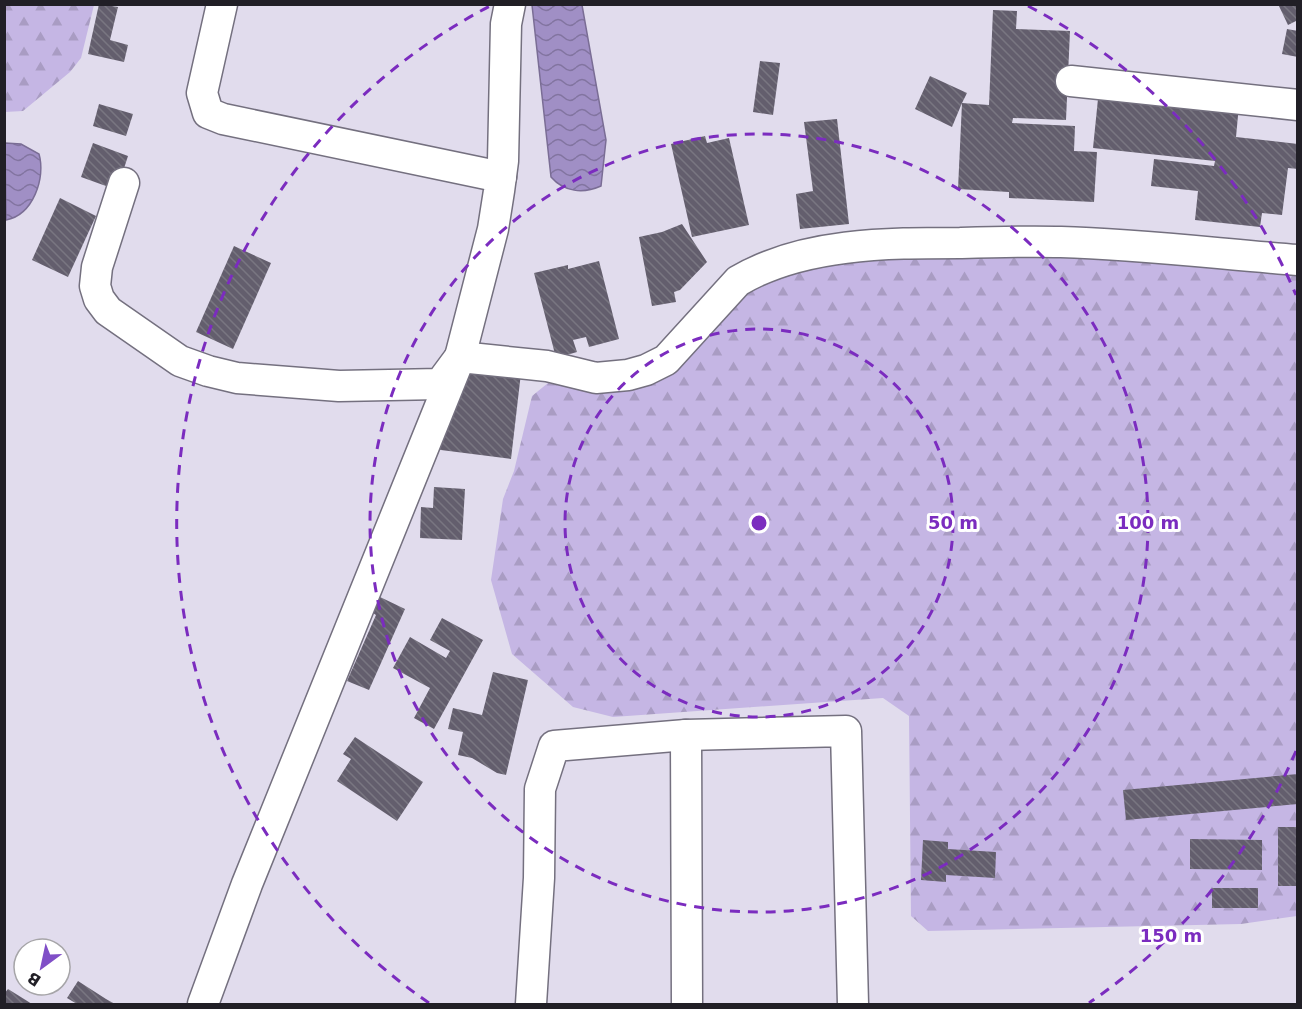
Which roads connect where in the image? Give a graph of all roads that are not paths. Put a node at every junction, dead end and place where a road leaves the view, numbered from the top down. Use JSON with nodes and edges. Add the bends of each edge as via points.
{"nodes":[{"id":1,"x":222,"y":4,"type":"edge"},
{"id":2,"x":510,"y":4,"type":"edge"},
{"id":3,"x":1071,"y":81,"type":"dead end"},
{"id":4,"x":1298,"y":105,"type":"edge"},
{"id":5,"x":501,"y":177,"type":"junction"},
{"id":6,"x":124,"y":183,"type":"dead end"},
{"id":7,"x":1298,"y":260,"type":"edge"},
{"id":8,"x":460,"y":357,"type":"junction"},
{"id":9,"x":686,"y":735,"type":"junction"},
{"id":10,"x":203,"y":1005,"type":"edge"},
{"id":11,"x":531,"y":1005,"type":"edge"},
{"id":12,"x":687,"y":1005,"type":"edge"},
{"id":13,"x":853,"y":1005,"type":"edge"}],
"edges":[{"from":1,"to":5,"type":"street","via":[[202,93],[208,113]]},
{"from":2,"to":5,"type":"street"},
{"from":3,"to":4,"type":"street"},
{"from":5,"to":8,"type":"street","via":[[493,229]]},
{"from":6,"to":8,"type":"street","via":[[97,267],[95,286],[99,299],[108,311],[180,361],[237,378],[350,386],[440,384]]},
{"from":7,"to":8,"type":"street","via":[[1061,242],[918,243],[845,249],[792,258],[738,281],[666,360],[646,370],[596,378],[547,366]]},
{"from":8,"to":10,"type":"street","via":[[251,873]]},
{"from":9,"to":11,"type":"street","via":[[554,746],[540,789]]},
{"from":9,"to":12,"type":"street"},
{"from":9,"to":13,"type":"street","via":[[846,731]]}]}
